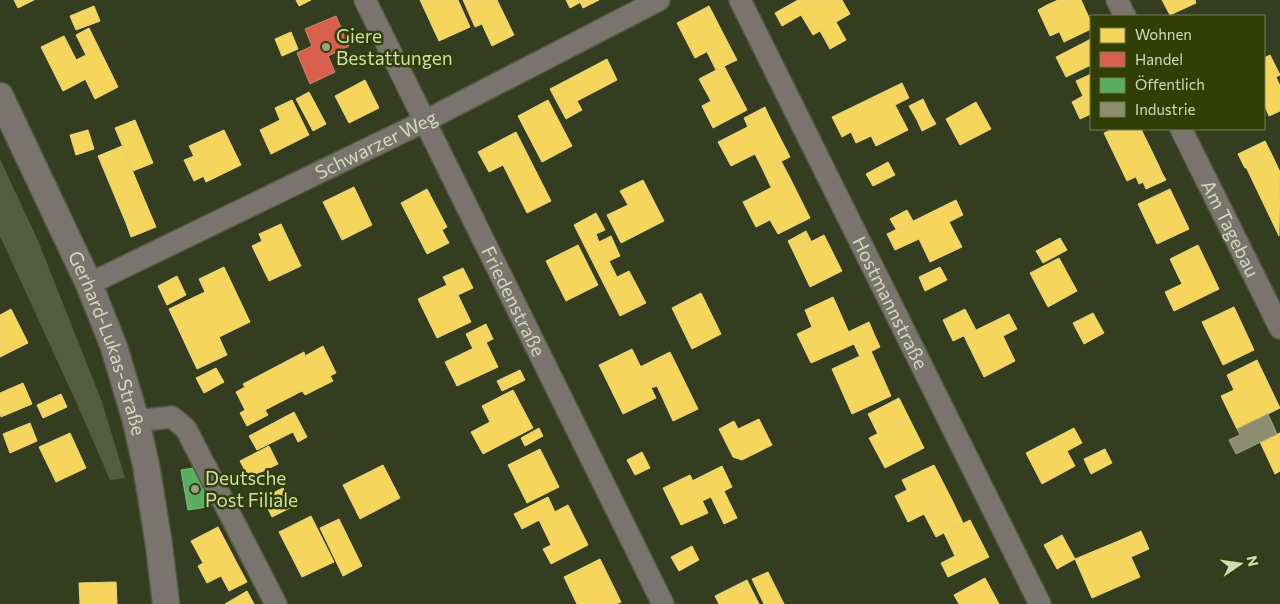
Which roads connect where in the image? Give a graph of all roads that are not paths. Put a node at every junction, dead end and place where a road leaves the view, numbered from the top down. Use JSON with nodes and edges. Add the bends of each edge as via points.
{"nodes":[{"id":1,"x":365,"y":0,"type":"edge"},
{"id":2,"x":659,"y":0,"type":"edge"},
{"id":3,"x":740,"y":0,"type":"edge"},
{"id":4,"x":1116,"y":0,"type":"edge"},
{"id":5,"x":1124,"y":15,"type":"edge"},
{"id":6,"x":0,"y":96,"type":"edge"},
{"id":7,"x":425,"y":121,"type":"junction"},
{"id":8,"x":1181,"y":130,"type":"edge"},
{"id":9,"x":89,"y":284,"type":"junction"},
{"id":10,"x":1280,"y":328,"type":"edge"},
{"id":11,"x":136,"y":421,"type":"junction"},
{"id":12,"x":166,"y":604,"type":"edge"},
{"id":13,"x":276,"y":604,"type":"edge"},
{"id":14,"x":663,"y":604,"type":"edge"},
{"id":15,"x":1040,"y":604,"type":"edge"}],
"edges":[{"from":1,"to":7,"type":"street","name":"Friedenstraße"},
{"from":2,"to":7,"type":"street","name":"Schwarzer Weg"},
{"from":3,"to":15,"type":"street","name":"Hostmannstraße"},
{"from":4,"to":5,"type":"street"},
{"from":6,"to":9,"type":"street","name":"Gerhard-Lukas-Straße"},
{"from":7,"to":9,"type":"street","name":"Schwarzer Weg"},
{"from":7,"to":14,"type":"street","name":"Friedenstraße"},
{"from":8,"to":10,"type":"street","name":"Am Tagebau"},
{"from":9,"to":11,"type":"street","name":"Gerhard-Lukas-Straße","via":[[114,347]]},
{"from":11,"to":12,"type":"street","name":"Gerhard-Lukas-Straße","via":[[146,465]]},
{"from":11,"to":13,"type":"street","via":[[172,416],[186,429]]}]}
